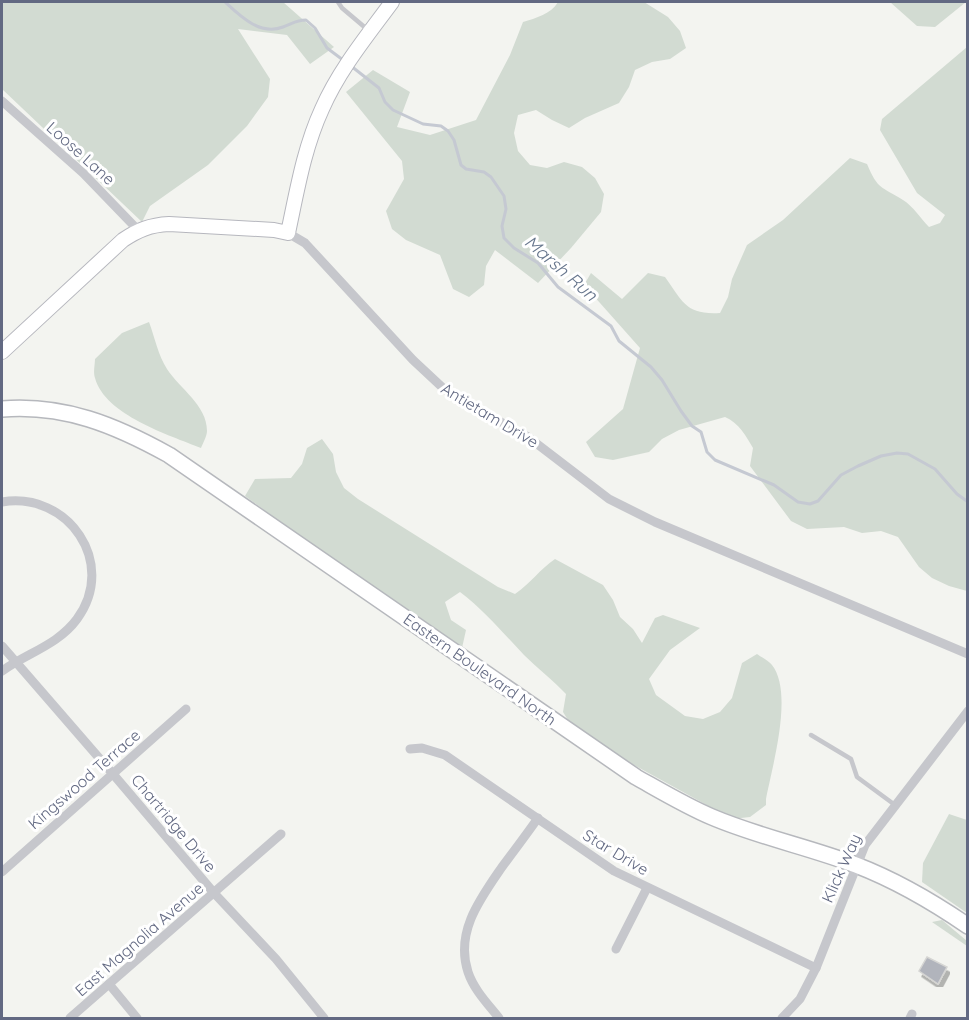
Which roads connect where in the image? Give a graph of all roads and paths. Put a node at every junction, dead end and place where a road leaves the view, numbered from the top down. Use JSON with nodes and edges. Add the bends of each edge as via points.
{"nodes":[{"id":1,"x":338,"y":2,"type":"edge"},
{"id":2,"x":392,"y":2,"type":"edge"},
{"id":3,"x":370,"y":32,"type":"junction"},
{"id":4,"x":2,"y":101,"type":"edge"},
{"id":5,"x":138,"y":230,"type":"junction"},
{"id":6,"x":288,"y":233,"type":"junction"},
{"id":7,"x":2,"y":352,"type":"edge"},
{"id":8,"x":2,"y":409,"type":"edge"},
{"id":9,"x":2,"y":502,"type":"edge"},
{"id":10,"x":2,"y":646,"type":"edge"},
{"id":11,"x":968,"y":654,"type":"edge"},
{"id":12,"x":15,"y":662,"type":"junction"},
{"id":13,"x":2,"y":671,"type":"edge"},
{"id":14,"x":186,"y":709,"type":"dead end"},
{"id":15,"x":968,"y":711,"type":"edge"},
{"id":16,"x":811,"y":735,"type":"dead end"},
{"id":17,"x":410,"y":749,"type":"dead end"},
{"id":18,"x":114,"y":774,"type":"junction"},
{"id":19,"x":895,"y":805,"type":"junction"},
{"id":20,"x":537,"y":818,"type":"junction"},
{"id":21,"x":281,"y":834,"type":"dead end"},
{"id":22,"x":856,"y":865,"type":"junction"},
{"id":23,"x":2,"y":872,"type":"edge"},
{"id":24,"x":647,"y":888,"type":"junction"},
{"id":25,"x":214,"y":893,"type":"junction"},
{"id":26,"x":968,"y":926,"type":"edge"},
{"id":27,"x":616,"y":949,"type":"dead end"},
{"id":28,"x":816,"y":968,"type":"junction"},
{"id":29,"x":109,"y":984,"type":"junction"},
{"id":30,"x":70,"y":1018,"type":"edge"},
{"id":31,"x":137,"y":1018,"type":"edge"},
{"id":32,"x":324,"y":1018,"type":"edge"},
{"id":33,"x":499,"y":1018,"type":"edge"},
{"id":34,"x":782,"y":1018,"type":"edge"}],
"edges":[{"from":1,"to":3,"type":"lane"},
{"from":2,"to":3,"type":"street"},
{"from":3,"to":6,"type":"street","via":[[322,108],[305,157]]},
{"from":4,"to":5,"type":"street","name":"Loose Lane","via":[[83,173]]},
{"from":5,"to":6,"type":"street","name":"Antietam Drive","via":[[169,224]]},
{"from":5,"to":7,"type":"street","name":"Antietam Drive"},
{"from":6,"to":11,"type":"street","name":"Antietam Drive","via":[[305,243],[443,388],[528,437],[609,499]]},
{"from":8,"to":22,"type":"main road","name":"Eastern Boulevard North","via":[[57,411],[100,422],[142,440],[636,777],[713,818]]},
{"from":9,"to":12,"type":"street","via":[[25,501],[59,513],[81,537],[91,570],[90,588],[78,618],[53,642]]},
{"from":10,"to":12,"type":"street","name":"Chartridge Drive"},
{"from":12,"to":13,"type":"street"},
{"from":12,"to":18,"type":"street","name":"Chartridge Drive"},
{"from":14,"to":18,"type":"street","name":"Kingswood Terrace"},
{"from":15,"to":19,"type":"street","name":"Klick Way"},
{"from":16,"to":19,"type":"lane","via":[[846,755],[854,764],[857,777]]},
{"from":17,"to":20,"type":"street","name":"Star Drive","via":[[422,748],[445,755]]},
{"from":18,"to":23,"type":"street","name":"Kingswood Terrace"},
{"from":18,"to":25,"type":"street","name":"Chartridge Drive"},
{"from":19,"to":22,"type":"street","name":"Klick Way","via":[[871,836]]},
{"from":20,"to":24,"type":"street","name":"Star Drive","via":[[601,863]]},
{"from":20,"to":33,"type":"street","via":[[478,901],[465,937],[468,973]]},
{"from":21,"to":25,"type":"street","name":"East Magnolia Avenue"},
{"from":22,"to":26,"type":"main road","name":"Eastern Boulevard North","via":[[911,891]]},
{"from":22,"to":28,"type":"street","name":"Klick Way"},
{"from":24,"to":27,"type":"street"},
{"from":24,"to":28,"type":"street","name":"Star Drive"},
{"from":25,"to":29,"type":"street","name":"East Magnolia Avenue"},
{"from":25,"to":32,"type":"street","name":"Chartridge Drive"},
{"from":28,"to":34,"type":"street","name":"Klick Way","via":[[800,999]]},
{"from":29,"to":30,"type":"street","name":"East Magnolia Avenue"},
{"from":29,"to":31,"type":"street"}]}
